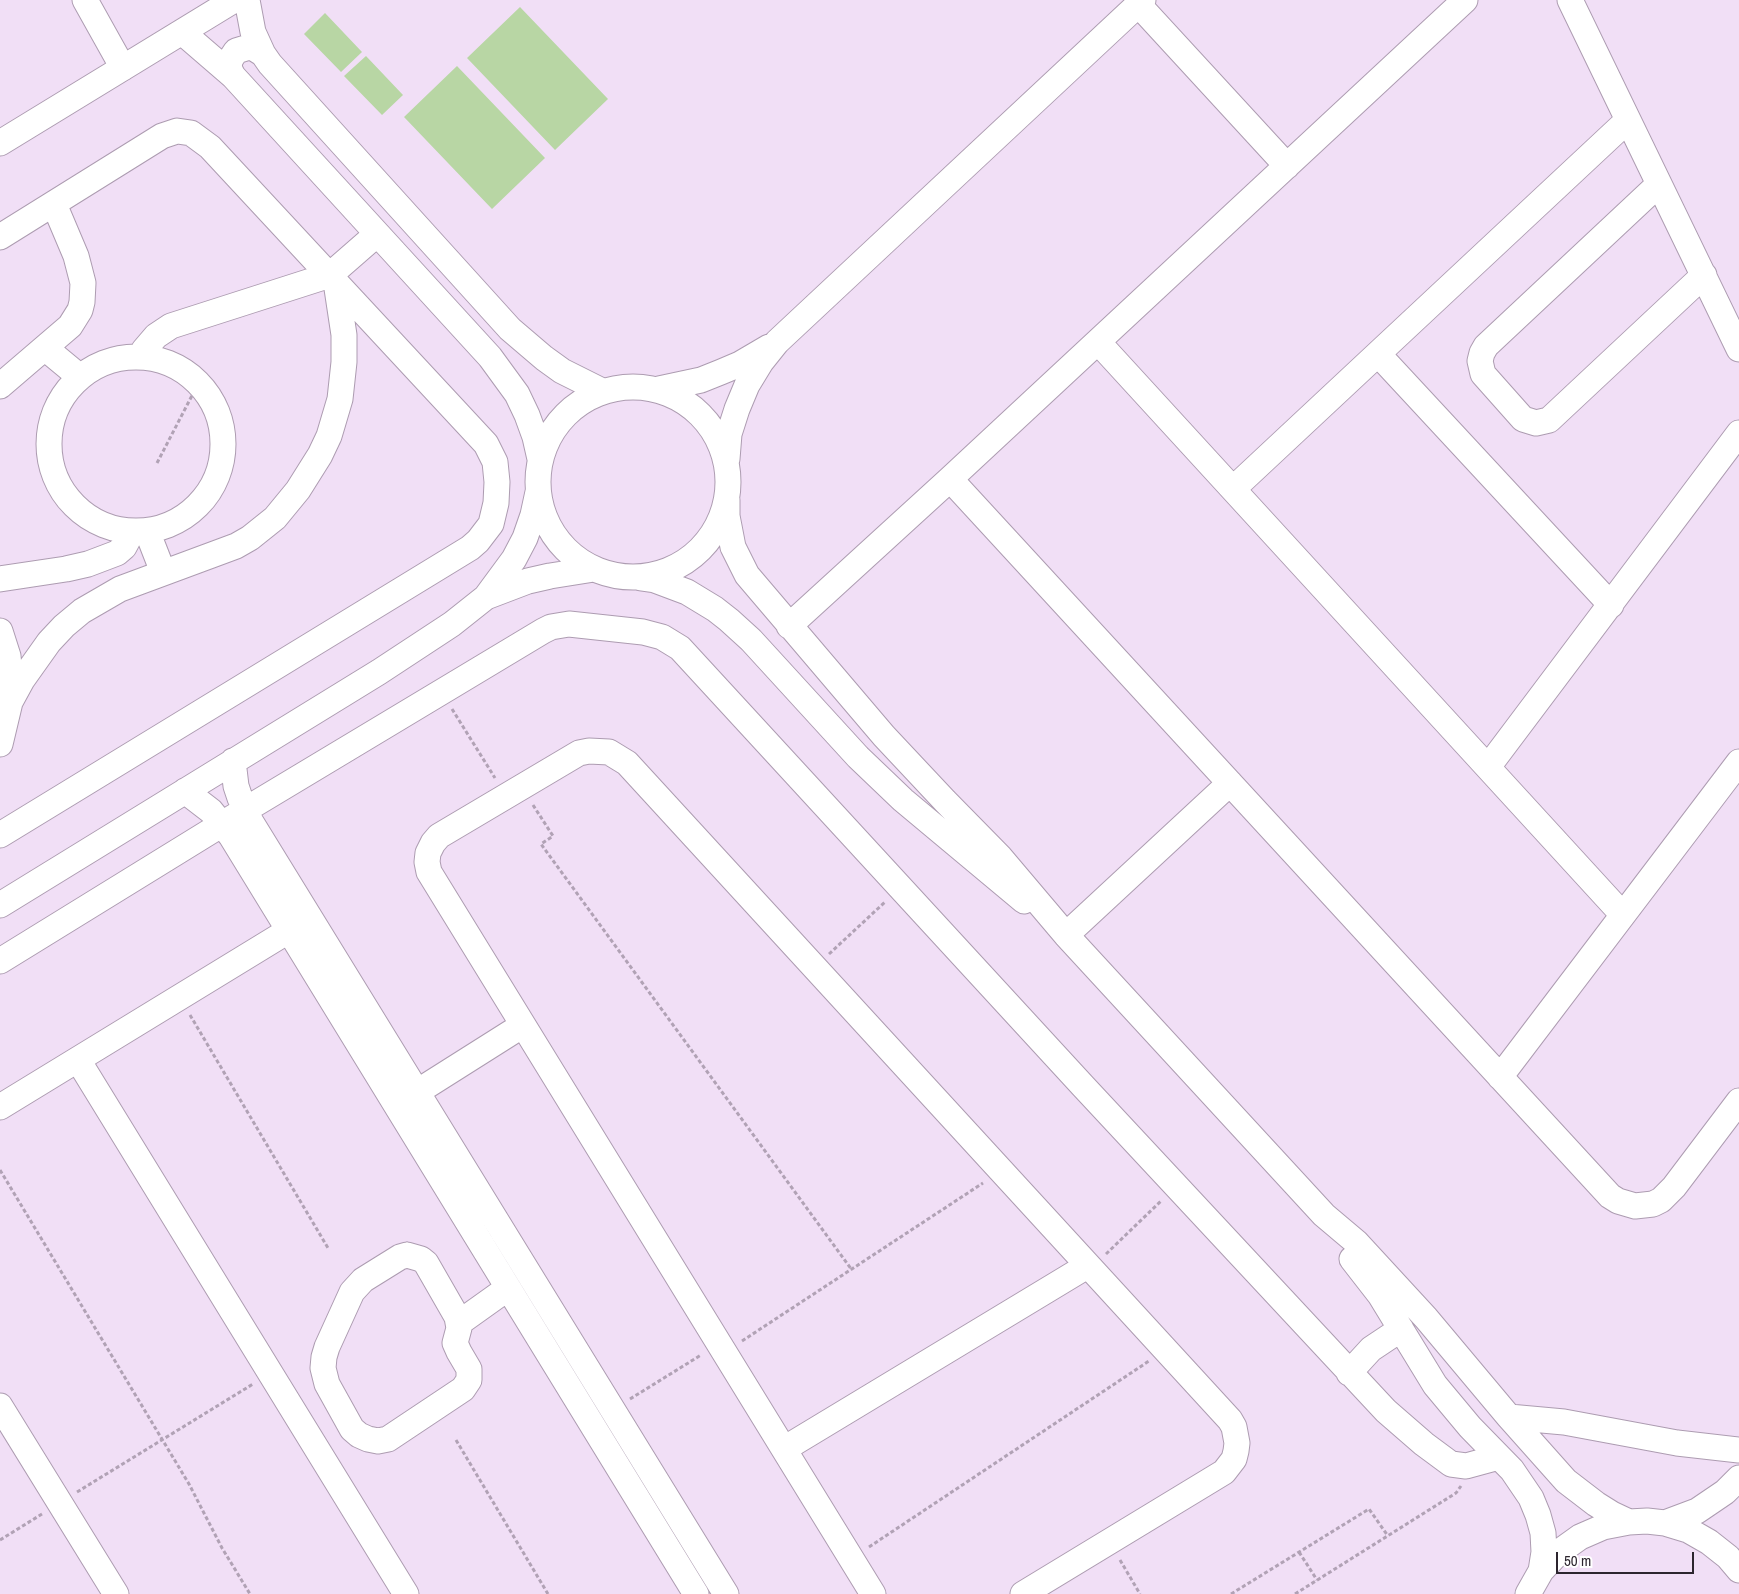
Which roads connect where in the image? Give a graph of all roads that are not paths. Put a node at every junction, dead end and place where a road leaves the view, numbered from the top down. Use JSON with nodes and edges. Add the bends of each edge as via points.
{"nodes":[{"id":1,"x":85,"y":0,"type":"edge"},
{"id":2,"x":234,"y":0,"type":"edge"},
{"id":3,"x":247,"y":0,"type":"edge"},
{"id":4,"x":1465,"y":0,"type":"edge"},
{"id":5,"x":1570,"y":0,"type":"edge"},
{"id":6,"x":1141,"y":2,"type":"edge"},
{"id":7,"x":182,"y":32,"type":"junction"},
{"id":8,"x":263,"y":54,"type":"junction"},
{"id":9,"x":123,"y":68,"type":"junction"},
{"id":10,"x":233,"y":76,"type":"junction"},
{"id":11,"x":1628,"y":120,"type":"junction"},
{"id":12,"x":0,"y":143,"type":"edge"},
{"id":13,"x":1287,"y":166,"type":"junction"},
{"id":14,"x":1660,"y":184,"type":"junction"},
{"id":15,"x":54,"y":204,"type":"junction"},
{"id":16,"x":377,"y":234,"type":"junction"},
{"id":17,"x":0,"y":237,"type":"edge"},
{"id":18,"x":1704,"y":275,"type":"junction"},
{"id":19,"x":333,"y":278,"type":"junction"},
{"id":20,"x":777,"y":342,"type":"junction"},
{"id":21,"x":1098,"y":342,"type":"junction"},
{"id":22,"x":45,"y":348,"type":"junction"},
{"id":23,"x":1739,"y":350,"type":"edge"},
{"id":24,"x":1378,"y":354,"type":"junction"},
{"id":25,"x":141,"y":357,"type":"junction"},
{"id":26,"x":80,"y":377,"type":"junction"},
{"id":27,"x":0,"y":386,"type":"edge"},
{"id":28,"x":659,"y":389,"type":"junction"},
{"id":29,"x":602,"y":391,"type":"junction"},
{"id":30,"x":1739,"y":433,"type":"edge"},
{"id":31,"x":540,"y":459,"type":"junction"},
{"id":32,"x":727,"y":459,"type":"junction"},
{"id":33,"x":950,"y":479,"type":"junction"},
{"id":34,"x":1233,"y":489,"type":"junction"},
{"id":35,"x":538,"y":492,"type":"junction"},
{"id":36,"x":727,"y":500,"type":"junction"},
{"id":37,"x":139,"y":531,"type":"junction"},
{"id":38,"x":594,"y":570,"type":"junction"},
{"id":39,"x":163,"y":572,"type":"junction"},
{"id":40,"x":638,"y":578,"type":"junction"},
{"id":41,"x":0,"y":579,"type":"edge"},
{"id":42,"x":486,"y":598,"type":"junction"},
{"id":43,"x":1611,"y":605,"type":"junction"},
{"id":44,"x":789,"y":626,"type":"junction"},
{"id":45,"x":0,"y":631,"type":"edge"},
{"id":46,"x":10,"y":702,"type":"junction"},
{"id":47,"x":0,"y":744,"type":"edge"},
{"id":48,"x":233,"y":761,"type":"junction"},
{"id":49,"x":1739,"y":762,"type":"edge"},
{"id":50,"x":1488,"y":767,"type":"junction"},
{"id":51,"x":1230,"y":784,"type":"junction"},
{"id":52,"x":185,"y":791,"type":"junction"},
{"id":53,"x":245,"y":810,"type":"junction"},
{"id":54,"x":223,"y":824,"type":"junction"},
{"id":55,"x":0,"y":836,"type":"edge"},
{"id":56,"x":0,"y":905,"type":"edge"},
{"id":57,"x":1623,"y":915,"type":"junction"},
{"id":58,"x":288,"y":931,"type":"junction"},
{"id":59,"x":1066,"y":935,"type":"junction"},
{"id":60,"x":0,"y":961,"type":"edge"},
{"id":61,"x":523,"y":1025,"type":"junction"},
{"id":62,"x":78,"y":1060,"type":"junction"},
{"id":63,"x":1500,"y":1077,"type":"junction"},
{"id":64,"x":417,"y":1092,"type":"junction"},
{"id":65,"x":1739,"y":1101,"type":"edge"},
{"id":66,"x":0,"y":1107,"type":"edge"},
{"id":67,"x":1324,"y":1215,"type":"junction"},
{"id":68,"x":1089,"y":1267,"type":"junction"},
{"id":69,"x":508,"y":1288,"type":"junction"},
{"id":70,"x":459,"y":1323,"type":"junction"},
{"id":71,"x":1401,"y":1329,"type":"junction"},
{"id":72,"x":1349,"y":1372,"type":"junction"},
{"id":73,"x":0,"y":1406,"type":"edge"},
{"id":74,"x":1509,"y":1417,"type":"junction"},
{"id":75,"x":784,"y":1449,"type":"junction"},
{"id":76,"x":1739,"y":1450,"type":"edge"},
{"id":77,"x":1499,"y":1457,"type":"junction"},
{"id":78,"x":1739,"y":1478,"type":"edge"},
{"id":79,"x":1628,"y":1522,"type":"junction"},
{"id":80,"x":1665,"y":1524,"type":"junction"},
{"id":81,"x":1739,"y":1570,"type":"edge"},
{"id":82,"x":1541,"y":1571,"type":"junction"},
{"id":83,"x":116,"y":1594,"type":"edge"},
{"id":84,"x":406,"y":1594,"type":"edge"},
{"id":85,"x":696,"y":1594,"type":"edge"},
{"id":86,"x":726,"y":1594,"type":"edge"},
{"id":87,"x":873,"y":1594,"type":"edge"},
{"id":88,"x":1023,"y":1594,"type":"edge"},
{"id":89,"x":1528,"y":1594,"type":"edge"}],
"edges":[{"from":1,"to":9,"type":"street"},
{"from":2,"to":7,"type":"street"},
{"from":3,"to":8,"type":"street","via":[[253,32]]},
{"from":4,"to":13,"type":"street"},
{"from":5,"to":11,"type":"street"},
{"from":6,"to":13,"type":"street"},
{"from":6,"to":20,"type":"street"},
{"from":7,"to":9,"type":"street"},
{"from":7,"to":10,"type":"street"},
{"from":8,"to":10,"type":"street","via":[[249,47],[236,51],[230,63]]},
{"from":8,"to":29,"type":"street","via":[[510,329],[550,362]]},
{"from":9,"to":12,"type":"street"},
{"from":10,"to":16,"type":"street"},
{"from":11,"to":14,"type":"street"},
{"from":11,"to":24,"type":"street"},
{"from":13,"to":21,"type":"street"},
{"from":14,"to":18,"type":"street"},
{"from":14,"to":18,"type":"street","via":[[1486,346],[1480,361],[1483,374],[1523,419],[1536,423],[1549,420]]},
{"from":15,"to":17,"type":"street"},
{"from":15,"to":19,"type":"street","via":[[162,136],[177,131],[191,133],[210,147]]},
{"from":15,"to":22,"type":"street","via":[[76,256],[84,293],[75,319]]},
{"from":16,"to":19,"type":"street"},
{"from":16,"to":31,"type":"street","via":[[505,376],[528,415]]},
{"from":18,"to":23,"type":"street"},
{"from":19,"to":25,"type":"street","via":[[171,326],[156,336]]},
{"from":19,"to":39,"type":"street","via":[[344,335],[343,380],[329,436],[310,473],[275,518],[250,538]]},
{"from":19,"to":55,"type":"street","via":[[491,453],[497,472],[496,503],[491,524],[470,548]]},
{"from":20,"to":28,"type":"street","via":[[721,372]]},
{"from":20,"to":32,"type":"street","via":[[747,385],[730,434]]},
{"from":21,"to":33,"type":"street"},
{"from":21,"to":34,"type":"street"},
{"from":22,"to":26,"type":"street"},
{"from":22,"to":27,"type":"street"},
{"from":24,"to":34,"type":"street"},
{"from":24,"to":43,"type":"street"},
{"from":25,"to":26,"type":"street","via":[[103,364]]},
{"from":25,"to":37,"type":"street","via":[[176,367],[198,384],[214,405],[221,423],[223,450],[217,477],[196,508],[165,527]]},
{"from":26,"to":37,"type":"street","via":[[67,391],[51,426],[51,464],[57,482],[80,512],[96,522],[113,529]]},
{"from":28,"to":29,"type":"street","via":[[630,386]]},
{"from":28,"to":32,"type":"street","via":[[682,399],[702,415],[718,435]]},
{"from":29,"to":31,"type":"street","via":[[562,417]]},
{"from":30,"to":43,"type":"street"},
{"from":31,"to":35,"type":"street"},
{"from":32,"to":36,"type":"street"},
{"from":33,"to":44,"type":"street"},
{"from":33,"to":51,"type":"street"},
{"from":34,"to":50,"type":"street"},
{"from":35,"to":38,"type":"street","via":[[544,516],[556,538],[573,556]]},
{"from":35,"to":42,"type":"street","via":[[525,538]]},
{"from":36,"to":40,"type":"street","via":[[719,524],[705,545],[686,562],[663,573]]},
{"from":36,"to":44,"type":"street","via":[[729,532],[739,562],[756,588]]},
{"from":37,"to":39,"type":"street"},
{"from":37,"to":41,"type":"street","via":[[117,553],[88,564]]},
{"from":38,"to":40,"type":"street"},
{"from":38,"to":42,"type":"street","via":[[550,576]]},
{"from":39,"to":46,"type":"street","via":[[101,598],[64,626],[35,660]]},
{"from":40,"to":59,"type":"street","via":[[655,580],[686,592],[715,609],[751,640],[902,800]]},
{"from":42,"to":48,"type":"street","via":[[416,648]]},
{"from":43,"to":50,"type":"street"},
{"from":44,"to":59,"type":"street","via":[[914,769],[1023,882]]},
{"from":45,"to":46,"type":"street","via":[[8,656]]},
{"from":46,"to":47,"type":"street"},
{"from":48,"to":52,"type":"street"},
{"from":48,"to":53,"type":"street","via":[[236,786]]},
{"from":49,"to":57,"type":"street"},
{"from":50,"to":57,"type":"street"},
{"from":51,"to":59,"type":"street"},
{"from":51,"to":63,"type":"street"},
{"from":52,"to":54,"type":"street"},
{"from":52,"to":56,"type":"street"},
{"from":53,"to":54,"type":"street"},
{"from":53,"to":64,"type":"street"},
{"from":53,"to":72,"type":"street","via":[[551,627],[569,624],[662,637],[680,648]]},
{"from":54,"to":58,"type":"street"},
{"from":54,"to":60,"type":"street"},
{"from":57,"to":63,"type":"street"},
{"from":58,"to":62,"type":"street"},
{"from":58,"to":69,"type":"street"},
{"from":59,"to":67,"type":"street"},
{"from":61,"to":64,"type":"street"},
{"from":61,"to":68,"type":"street","via":[[433,881],[427,862],[428,852],[439,836],[579,753],[609,752],[627,762]]},
{"from":61,"to":75,"type":"street"},
{"from":62,"to":66,"type":"street"},
{"from":62,"to":84,"type":"street"},
{"from":63,"to":65,"type":"street","via":[[1610,1196],[1635,1206],[1653,1204],[1668,1194]]},
{"from":64,"to":86,"type":"street"},
{"from":67,"to":71,"type":"street"},
{"from":67,"to":74,"type":"street","via":[[1356,1242],[1420,1311]]},
{"from":68,"to":75,"type":"street"},
{"from":68,"to":88,"type":"street","via":[[1230,1420],[1237,1444],[1234,1459],[1217,1477]]},
{"from":69,"to":70,"type":"street"},
{"from":69,"to":85,"type":"street"},
{"from":70,"to":70,"type":"street","via":[[456,1342],[469,1370],[467,1385],[388,1440],[368,1439],[352,1429],[327,1384],[323,1368],[327,1347],[357,1285],[400,1257],[414,1256],[426,1263]]},
{"from":71,"to":72,"type":"street","via":[[1371,1349]]},
{"from":71,"to":77,"type":"street","via":[[1435,1385]]},
{"from":72,"to":77,"type":"street","via":[[1386,1411],[1451,1464],[1466,1466]]},
{"from":73,"to":83,"type":"street"},
{"from":74,"to":76,"type":"street"},
{"from":74,"to":79,"type":"street","via":[[1580,1493]]},
{"from":75,"to":87,"type":"street"},
{"from":77,"to":82,"type":"street","via":[[1521,1482],[1538,1515],[1543,1533]]},
{"from":78,"to":80,"type":"street","via":[[1697,1511]]},
{"from":79,"to":80,"type":"street"},
{"from":79,"to":82,"type":"street","via":[[1603,1527],[1580,1537]]},
{"from":80,"to":81,"type":"street","via":[[1688,1530],[1709,1542]]},
{"from":82,"to":89,"type":"street"}]}
